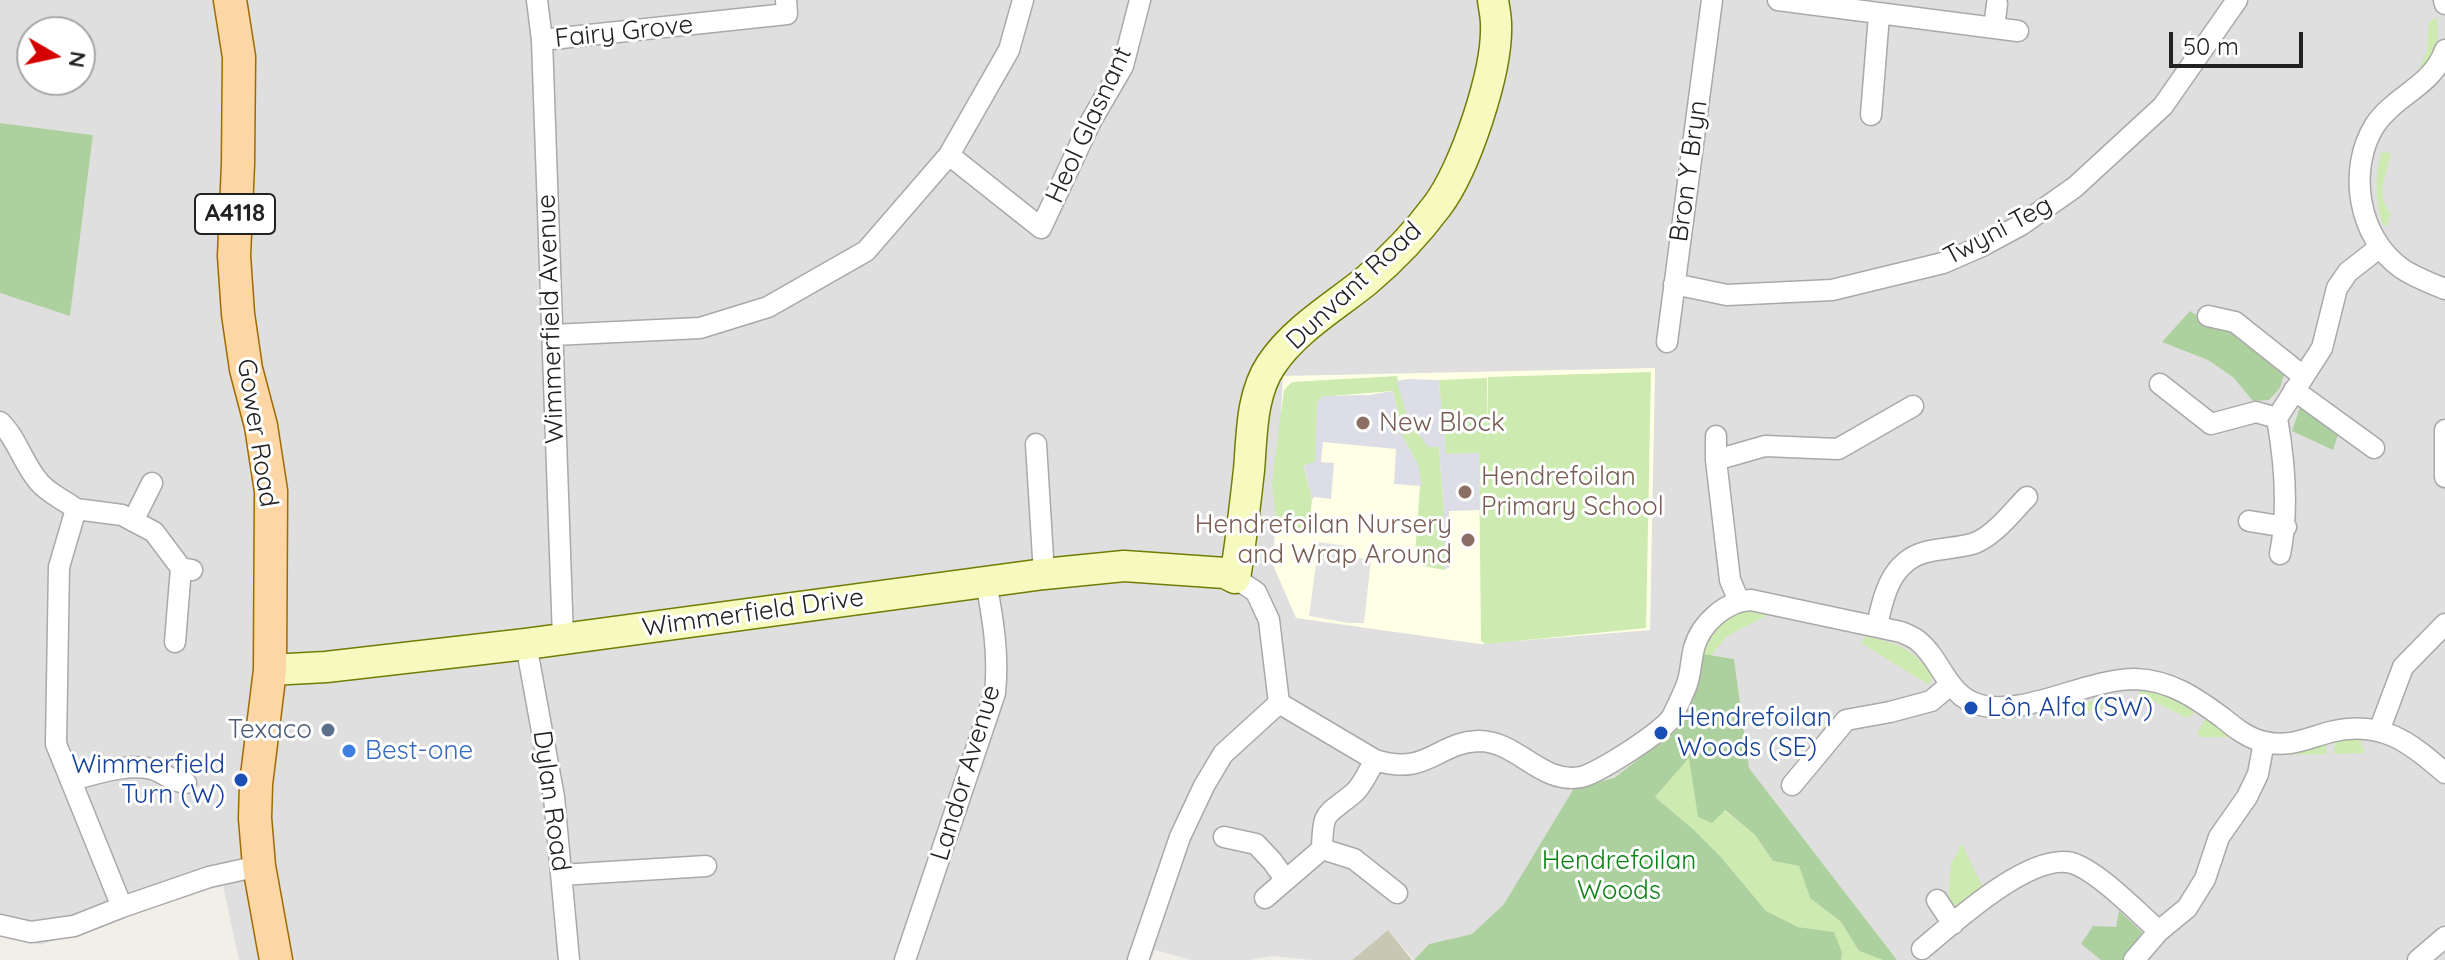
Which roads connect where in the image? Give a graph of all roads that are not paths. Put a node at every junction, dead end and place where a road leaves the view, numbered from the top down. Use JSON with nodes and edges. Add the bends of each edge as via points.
{"nodes":[{"id":1,"x":230,"y":0,"type":"edge"},
{"id":2,"x":537,"y":0,"type":"edge"},
{"id":3,"x":786,"y":0,"type":"edge"},
{"id":4,"x":1023,"y":0,"type":"edge"},
{"id":5,"x":1140,"y":0,"type":"edge"},
{"id":6,"x":1493,"y":0,"type":"edge"},
{"id":7,"x":1712,"y":0,"type":"edge"},
{"id":8,"x":1778,"y":0,"type":"edge"},
{"id":9,"x":2237,"y":0,"type":"edge"},
{"id":10,"x":1997,"y":4,"type":"dead end"},
{"id":11,"x":1879,"y":15,"type":"junction"},
{"id":12,"x":1994,"y":28,"type":"junction"},
{"id":13,"x":2018,"y":31,"type":"dead end"},
{"id":14,"x":542,"y":40,"type":"junction"},
{"id":15,"x":2445,"y":50,"type":"edge"},
{"id":16,"x":1872,"y":114,"type":"dead end"},
{"id":17,"x":949,"y":155,"type":"junction"},
{"id":18,"x":2380,"y":247,"type":"junction"},
{"id":19,"x":1674,"y":284,"type":"junction"},
{"id":20,"x":2445,"y":289,"type":"edge"},
{"id":21,"x":2208,"y":316,"type":"dead end"},
{"id":22,"x":553,"y":335,"type":"junction"},
{"id":23,"x":1667,"y":342,"type":"dead end"},
{"id":24,"x":2298,"y":383,"type":"junction"},
{"id":25,"x":2160,"y":384,"type":"dead end"},
{"id":26,"x":1913,"y":406,"type":"dead end"},
{"id":27,"x":2277,"y":418,"type":"junction"},
{"id":28,"x":0,"y":422,"type":"edge"},
{"id":29,"x":2445,"y":430,"type":"edge"},
{"id":30,"x":1716,"y":436,"type":"dead end"},
{"id":31,"x":1036,"y":444,"type":"dead end"},
{"id":32,"x":2374,"y":448,"type":"dead end"},
{"id":33,"x":1716,"y":460,"type":"junction"},
{"id":34,"x":2445,"y":477,"type":"edge"},
{"id":35,"x":152,"y":483,"type":"dead end"},
{"id":36,"x":2027,"y":497,"type":"dead end"},
{"id":37,"x":76,"y":509,"type":"junction"},
{"id":38,"x":133,"y":521,"type":"junction"},
{"id":39,"x":2249,"y":521,"type":"dead end"},
{"id":40,"x":2286,"y":527,"type":"junction"},
{"id":41,"x":2280,"y":554,"type":"dead end"},
{"id":42,"x":1044,"y":574,"type":"junction"},
{"id":43,"x":1235,"y":578,"type":"junction"},
{"id":44,"x":986,"y":582,"type":"junction"},
{"id":45,"x":1739,"y":601,"type":"junction"},
{"id":46,"x":2445,"y":624,"type":"edge"},
{"id":47,"x":1877,"y":626,"type":"junction"},
{"id":48,"x":563,"y":638,"type":"junction"},
{"id":49,"x":175,"y":642,"type":"dead end"},
{"id":50,"x":526,"y":644,"type":"junction"},
{"id":51,"x":270,"y":670,"type":"junction"},
{"id":52,"x":1950,"y":685,"type":"junction"},
{"id":53,"x":1279,"y":703,"type":"junction"},
{"id":54,"x":2379,"y":731,"type":"junction"},
{"id":55,"x":2264,"y":742,"type":"junction"},
{"id":56,"x":1375,"y":760,"type":"junction"},
{"id":57,"x":2445,"y":773,"type":"edge"},
{"id":58,"x":71,"y":780,"type":"junction"},
{"id":59,"x":186,"y":783,"type":"dead end"},
{"id":60,"x":1792,"y":785,"type":"dead end"},
{"id":61,"x":1224,"y":837,"type":"dead end"},
{"id":62,"x":1322,"y":849,"type":"junction"},
{"id":63,"x":259,"y":866,"type":"junction"},
{"id":64,"x":706,"y":866,"type":"dead end"},
{"id":65,"x":561,"y":875,"type":"junction"},
{"id":66,"x":1285,"y":879,"type":"junction"},
{"id":67,"x":1397,"y":893,"type":"dead end"},
{"id":68,"x":1265,"y":898,"type":"dead end"},
{"id":69,"x":1937,"y":900,"type":"dead end"},
{"id":70,"x":122,"y":907,"type":"junction"},
{"id":71,"x":1953,"y":924,"type":"junction"},
{"id":72,"x":0,"y":925,"type":"edge"},
{"id":73,"x":2159,"y":931,"type":"junction"},
{"id":74,"x":2445,"y":937,"type":"edge"},
{"id":75,"x":1922,"y":949,"type":"dead end"},
{"id":76,"x":276,"y":960,"type":"edge"},
{"id":77,"x":569,"y":960,"type":"edge"},
{"id":78,"x":905,"y":960,"type":"edge"},
{"id":79,"x":1138,"y":960,"type":"edge"},
{"id":80,"x":2134,"y":960,"type":"edge"},
{"id":81,"x":2418,"y":960,"type":"edge"}],
"edges":[{"from":1,"to":51,"type":"main road","name":"Gower Road","number":"A4118","via":[[239,57],[234,256],[238,314],[271,491]]},
{"from":2,"to":14,"type":"street","name":"Wimmerfield Avenue"},
{"from":3,"to":14,"type":"street","name":"Fairy Grove","via":[[787,14]]},
{"from":4,"to":17,"type":"street","via":[[1009,50]]},
{"from":5,"to":17,"type":"street","name":"Heol Glasnant","via":[[1123,66],[1041,228]]},
{"from":6,"to":43,"type":"street","name":"Dunvant Road","via":[[1497,26],[1483,101],[1446,192],[1392,257],[1292,341],[1262,381]]},
{"from":7,"to":19,"type":"street","name":"Bron Y Bryn"},
{"from":8,"to":11,"type":"street"},
{"from":9,"to":19,"type":"street","name":"Twyni Teg","via":[[2163,106],[2075,187],[1982,246],[1943,263],[1832,290],[1727,295]]},
{"from":10,"to":12,"type":"street"},
{"from":11,"to":12,"type":"street"},
{"from":11,"to":16,"type":"street"},
{"from":12,"to":13,"type":"street"},
{"from":14,"to":22,"type":"street","name":"Wimmerfield Avenue"},
{"from":15,"to":18,"type":"street","via":[[2427,80],[2375,125],[2362,157],[2365,220]]},
{"from":17,"to":22,"type":"street","via":[[866,251],[768,307],[700,328]]},
{"from":18,"to":20,"type":"street","via":[[2400,267]]},
{"from":18,"to":24,"type":"street","via":[[2337,288],[2322,348]]},
{"from":19,"to":23,"type":"street","name":"Bron Y Bryn"},
{"from":21,"to":24,"type":"street","via":[[2235,322]]},
{"from":22,"to":48,"type":"street","name":"Wimmerfield Avenue"},
{"from":24,"to":27,"type":"street"},
{"from":24,"to":32,"type":"street"},
{"from":25,"to":27,"type":"street","via":[[2211,424],[2256,412]]},
{"from":26,"to":33,"type":"street","via":[[1838,449],[1765,446]]},
{"from":27,"to":40,"type":"street"},
{"from":28,"to":37,"type":"street","via":[[40,483]]},
{"from":29,"to":34,"type":"street"},
{"from":30,"to":33,"type":"street"},
{"from":31,"to":42,"type":"street"},
{"from":33,"to":45,"type":"street","via":[[1730,580]]},
{"from":35,"to":38,"type":"street"},
{"from":36,"to":47,"type":"street","via":[[1976,543],[1921,553],[1899,568],[1884,591]]},
{"from":37,"to":38,"type":"street"},
{"from":37,"to":58,"type":"street","via":[[59,567],[57,660],[56,744]]},
{"from":38,"to":49,"type":"street","via":[[154,532],[187,569]]},
{"from":39,"to":40,"type":"street"},
{"from":40,"to":41,"type":"street"},
{"from":42,"to":43,"type":"street","name":"Wimmerfield Drive","via":[[1124,566]]},
{"from":42,"to":44,"type":"street","name":"Wimmerfield Drive"},
{"from":43,"to":53,"type":"street","via":[[1256,592],[1269,620]]},
{"from":44,"to":48,"type":"street","name":"Wimmerfield Drive"},
{"from":44,"to":78,"type":"street","name":"Landor Avenue","via":[[995,630],[995,693]]},
{"from":45,"to":47,"type":"street"},
{"from":45,"to":56,"type":"street","via":[[1718,612],[1704,628],[1670,721],[1625,755],[1582,777],[1545,773],[1484,741],[1401,766]]},
{"from":46,"to":54,"type":"street","via":[[2403,667]]},
{"from":47,"to":52,"type":"street","via":[[1918,641]]},
{"from":48,"to":50,"type":"street","name":"Wimmerfield Drive"},
{"from":50,"to":51,"type":"street","name":"Wimmerfield Drive"},
{"from":50,"to":65,"type":"street","name":"Dylan Road","via":[[554,797]]},
{"from":51,"to":63,"type":"main road","name":"Gower Road","number":"A4118","via":[[256,784]]},
{"from":52,"to":55,"type":"street","via":[[1976,704],[1997,708],[2105,682],[2156,682],[2178,688]]},
{"from":52,"to":60,"type":"street","via":[[1931,701],[1846,720]]},
{"from":53,"to":56,"type":"street"},
{"from":53,"to":79,"type":"street","via":[[1223,754],[1204,786],[1180,837]]},
{"from":54,"to":55,"type":"street","via":[[2333,731],[2281,745]]},
{"from":54,"to":57,"type":"street","via":[[2408,742]]},
{"from":55,"to":73,"type":"street","via":[[2258,774],[2219,837],[2205,879],[2187,908]]},
{"from":56,"to":62,"type":"street","via":[[1357,791],[1328,811]]},
{"from":58,"to":59,"type":"street","via":[[129,767],[155,770]]},
{"from":58,"to":70,"type":"street"},
{"from":61,"to":66,"type":"street","via":[[1256,844]]},
{"from":62,"to":66,"type":"street"},
{"from":62,"to":67,"type":"street","via":[[1354,859]]},
{"from":63,"to":70,"type":"street"},
{"from":63,"to":76,"type":"main road","name":"Gower Road","number":"A4118"},
{"from":64,"to":65,"type":"street"},
{"from":65,"to":77,"type":"street","name":"Dylan Road"},
{"from":66,"to":68,"type":"street"},
{"from":69,"to":71,"type":"street"},
{"from":70,"to":72,"type":"street","via":[[74,926],[31,932]]},
{"from":71,"to":73,"type":"street","via":[[1993,892],[2057,861],[2092,873]]},
{"from":71,"to":75,"type":"street"},
{"from":73,"to":80,"type":"street"},
{"from":74,"to":81,"type":"street"}]}
